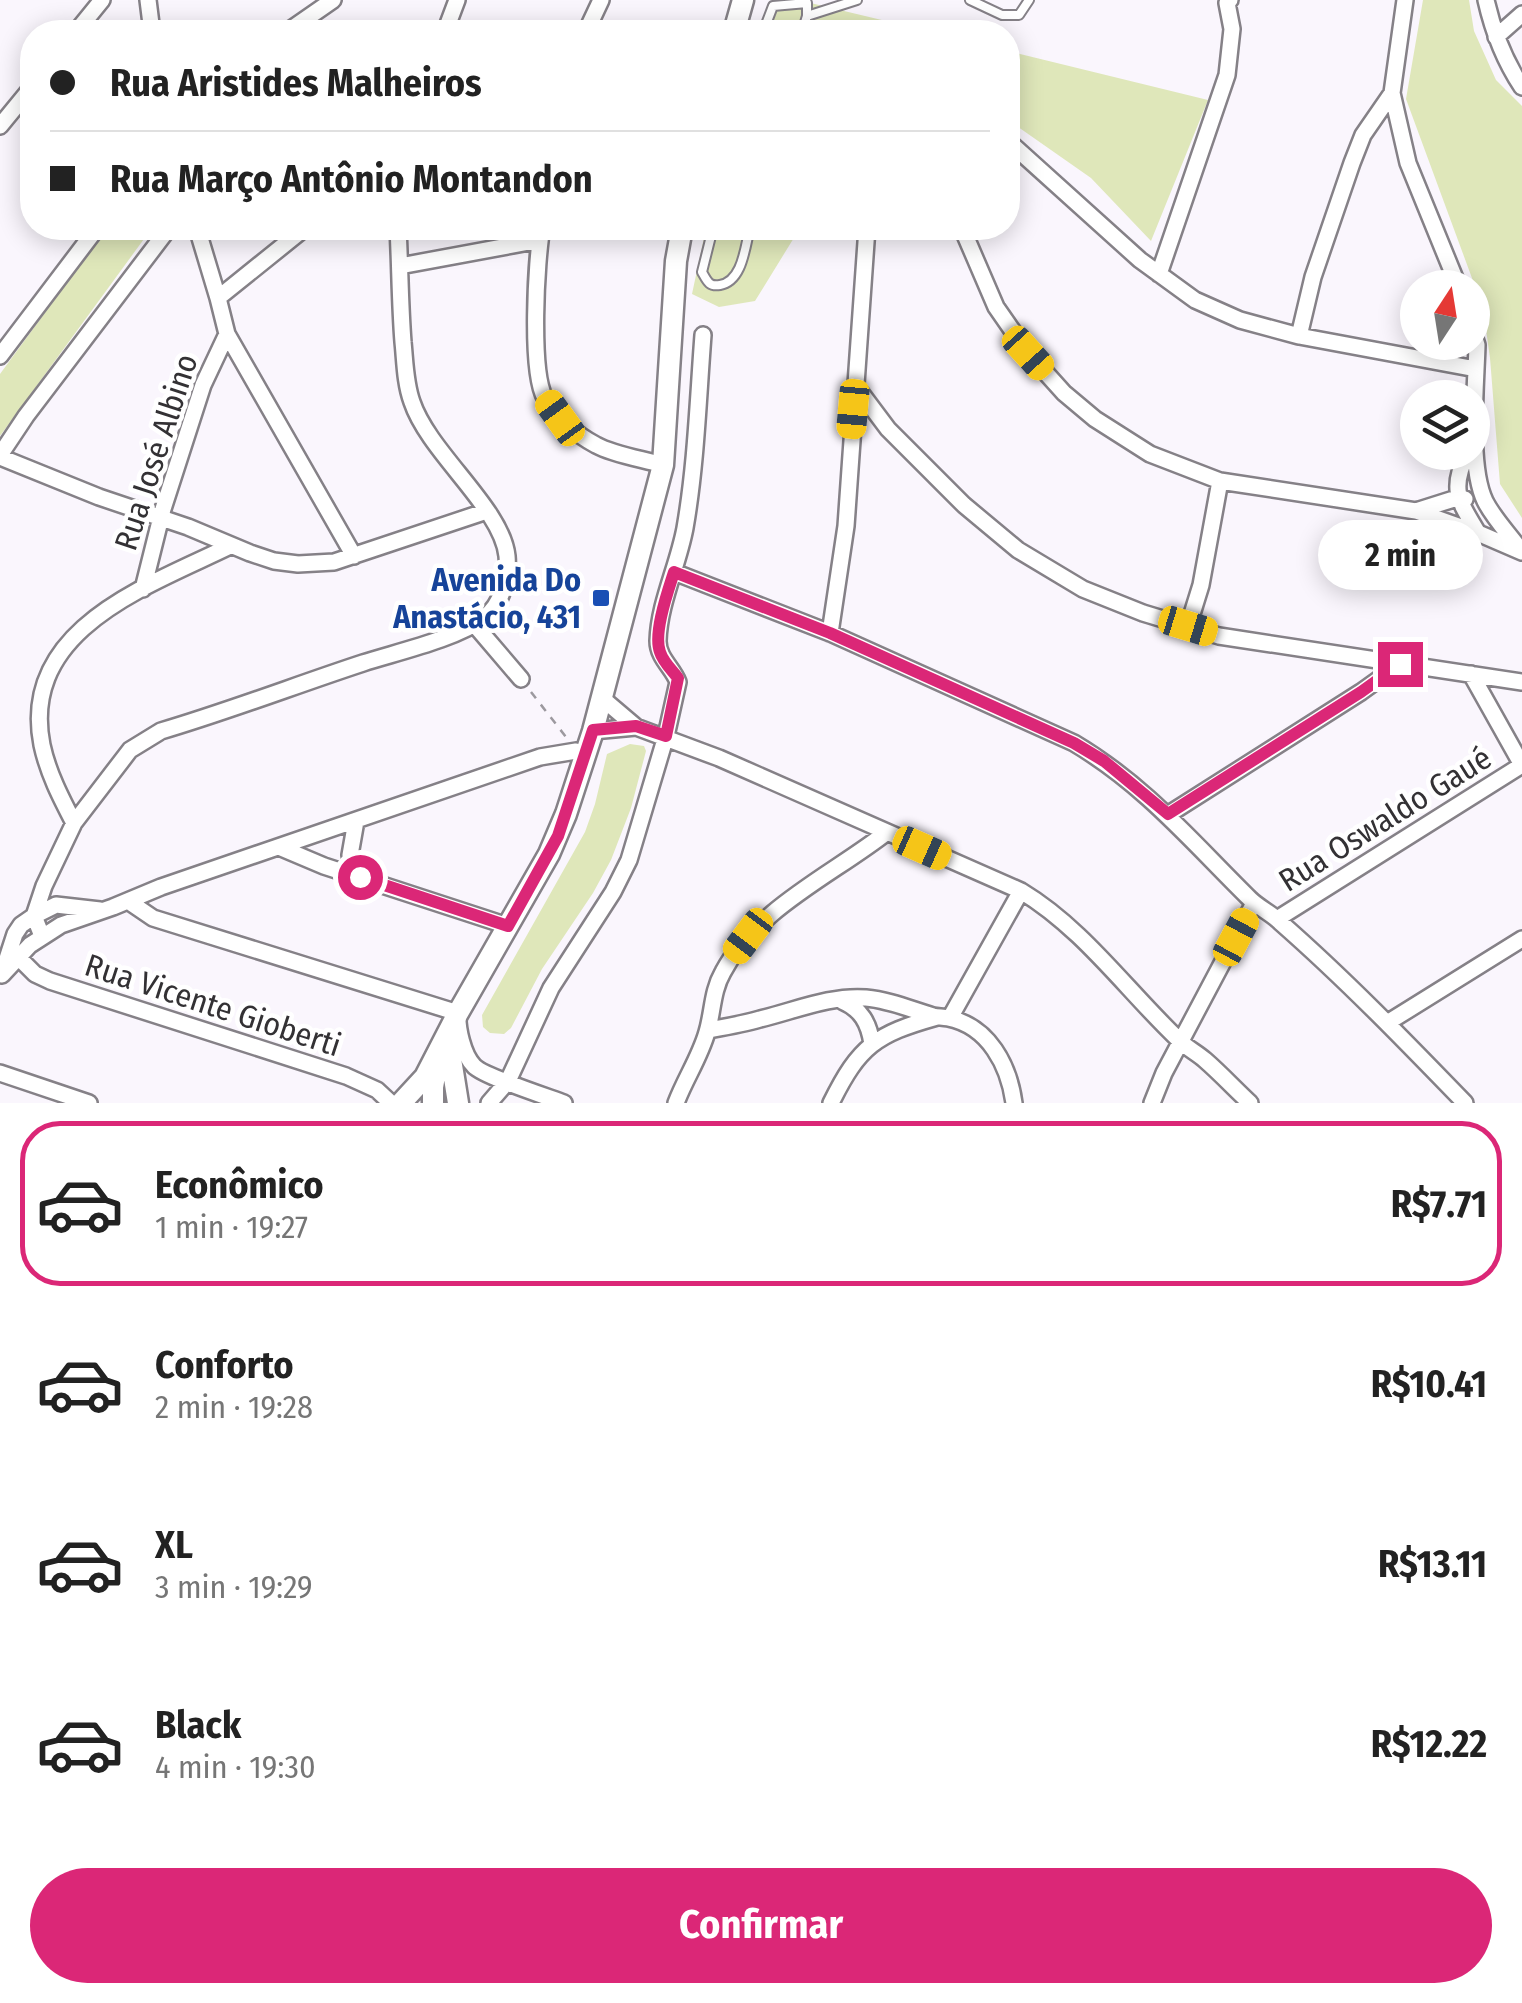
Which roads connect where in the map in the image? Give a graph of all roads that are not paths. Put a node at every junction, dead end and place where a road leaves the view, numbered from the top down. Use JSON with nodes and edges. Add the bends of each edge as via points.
{"nodes":[{"id":1,"x":102,"y":0,"type":"edge"},
{"id":2,"x":333,"y":0,"type":"edge"},
{"id":3,"x":857,"y":0,"type":"edge"},
{"id":4,"x":970,"y":0,"type":"edge"},
{"id":5,"x":1029,"y":0,"type":"edge"},
{"id":6,"x":1405,"y":0,"type":"edge"},
{"id":7,"x":1486,"y":0,"type":"edge"},
{"id":8,"x":808,"y":1,"type":"edge"},
{"id":9,"x":1227,"y":1,"type":"edge"},
{"id":10,"x":1522,"y":14,"type":"edge"},
{"id":11,"x":807,"y":16,"type":"junction"},
{"id":12,"x":86,"y":20,"type":"edge"},
{"id":13,"x":304,"y":20,"type":"edge"},
{"id":14,"x":766,"y":20,"type":"edge"},
{"id":15,"x":806,"y":20,"type":"edge"},
{"id":16,"x":1496,"y":37,"type":"junction"},
{"id":17,"x":1522,"y":87,"type":"edge"},
{"id":18,"x":1392,"y":93,"type":"junction"},
{"id":19,"x":20,"y":102,"type":"edge"},
{"id":20,"x":0,"y":126,"type":"edge"},
{"id":21,"x":1020,"y":152,"type":"edge"},
{"id":22,"x":88,"y":240,"type":"edge"},
{"id":23,"x":159,"y":240,"type":"edge"},
{"id":24,"x":201,"y":240,"type":"edge"},
{"id":25,"x":290,"y":240,"type":"edge"},
{"id":26,"x":399,"y":240,"type":"edge"},
{"id":27,"x":515,"y":240,"type":"edge"},
{"id":28,"x":541,"y":240,"type":"edge"},
{"id":29,"x":680,"y":240,"type":"edge"},
{"id":30,"x":710,"y":240,"type":"edge"},
{"id":31,"x":747,"y":240,"type":"edge"},
{"id":32,"x":865,"y":240,"type":"edge"},
{"id":33,"x":967,"y":240,"type":"edge"},
{"id":34,"x":400,"y":266,"type":"junction"},
{"id":35,"x":1452,"y":270,"type":"edge"},
{"id":36,"x":1159,"y":274,"type":"junction"},
{"id":37,"x":218,"y":298,"type":"junction"},
{"id":38,"x":227,"y":334,"type":"junction"},
{"id":39,"x":703,"y":335,"type":"dead end"},
{"id":40,"x":1299,"y":336,"type":"junction"},
{"id":41,"x":0,"y":356,"type":"edge"},
{"id":42,"x":1476,"y":360,"type":"edge"},
{"id":43,"x":1476,"y":369,"type":"junction"},
{"id":44,"x":1475,"y":380,"type":"edge"},
{"id":45,"x":855,"y":385,"type":"junction"},
{"id":46,"x":0,"y":456,"type":"edge"},
{"id":47,"x":663,"y":465,"type":"junction"},
{"id":48,"x":1460,"y":470,"type":"edge"},
{"id":49,"x":1478,"y":470,"type":"edge"},
{"id":50,"x":1220,"y":480,"type":"junction"},
{"id":51,"x":1457,"y":498,"type":"junction"},
{"id":52,"x":1485,"y":500,"type":"junction"},
{"id":53,"x":1416,"y":511,"type":"junction"},
{"id":54,"x":487,"y":512,"type":"junction"},
{"id":55,"x":160,"y":518,"type":"junction"},
{"id":56,"x":1478,"y":533,"type":"junction"},
{"id":57,"x":230,"y":546,"type":"junction"},
{"id":58,"x":1522,"y":552,"type":"edge"},
{"id":59,"x":354,"y":556,"type":"junction"},
{"id":60,"x":674,"y":572,"type":"junction"},
{"id":61,"x":143,"y":589,"type":"junction"},
{"id":62,"x":474,"y":624,"type":"junction"},
{"id":63,"x":1188,"y":626,"type":"junction"},
{"id":64,"x":830,"y":633,"type":"junction"},
{"id":65,"x":1400,"y":664,"type":"junction"},
{"id":66,"x":1471,"y":674,"type":"junction"},
{"id":67,"x":521,"y":679,"type":"road end"},
{"id":68,"x":1522,"y":682,"type":"edge"},
{"id":69,"x":603,"y":700,"type":"junction"},
{"id":70,"x":636,"y":726,"type":"junction"},
{"id":71,"x":593,"y":730,"type":"junction"},
{"id":72,"x":666,"y":736,"type":"junction"},
{"id":73,"x":581,"y":752,"type":"junction"},
{"id":74,"x":544,"y":756,"type":"junction"},
{"id":75,"x":1522,"y":765,"type":"edge"},
{"id":76,"x":576,"y":783,"type":"junction"},
{"id":77,"x":1168,"y":814,"type":"junction"},
{"id":78,"x":356,"y":821,"type":"junction"},
{"id":79,"x":74,"y":823,"type":"junction"},
{"id":80,"x":887,"y":832,"type":"junction"},
{"id":81,"x":279,"y":847,"type":"junction"},
{"id":82,"x":58,"y":858,"type":"junction"},
{"id":83,"x":354,"y":876,"type":"junction"},
{"id":84,"x":1021,"y":891,"type":"junction"},
{"id":85,"x":128,"y":901,"type":"junction"},
{"id":86,"x":1254,"y":902,"type":"junction"},
{"id":87,"x":56,"y":905,"type":"junction"},
{"id":88,"x":104,"y":910,"type":"junction"},
{"id":89,"x":34,"y":916,"type":"junction"},
{"id":90,"x":1277,"y":918,"type":"junction"},
{"id":91,"x":61,"y":925,"type":"junction"},
{"id":92,"x":508,"y":926,"type":"junction"},
{"id":93,"x":42,"y":936,"type":"junction"},
{"id":94,"x":1522,"y":939,"type":"edge"},
{"id":95,"x":19,"y":958,"type":"junction"},
{"id":96,"x":1,"y":978,"type":"edge"},
{"id":97,"x":841,"y":1000,"type":"junction"},
{"id":98,"x":944,"y":1018,"type":"junction"},
{"id":99,"x":454,"y":1021,"type":"junction"},
{"id":100,"x":1388,"y":1024,"type":"junction"},
{"id":101,"x":708,"y":1030,"type":"junction"},
{"id":102,"x":1180,"y":1042,"type":"junction"},
{"id":103,"x":872,"y":1044,"type":"junction"},
{"id":104,"x":439,"y":1053,"type":"junction"},
{"id":105,"x":0,"y":1073,"type":"edge"},
{"id":106,"x":425,"y":1078,"type":"junction"},
{"id":107,"x":508,"y":1081,"type":"junction"},
{"id":108,"x":89,"y":1103,"type":"edge"},
{"id":109,"x":391,"y":1103,"type":"edge"},
{"id":110,"x":401,"y":1103,"type":"edge"},
{"id":111,"x":415,"y":1103,"type":"edge"},
{"id":112,"x":434,"y":1103,"type":"edge"},
{"id":113,"x":458,"y":1103,"type":"edge"},
{"id":114,"x":489,"y":1103,"type":"edge"},
{"id":115,"x":564,"y":1103,"type":"edge"},
{"id":116,"x":676,"y":1103,"type":"edge"},
{"id":117,"x":831,"y":1103,"type":"edge"},
{"id":118,"x":1014,"y":1103,"type":"edge"},
{"id":119,"x":1152,"y":1103,"type":"edge"},
{"id":120,"x":1250,"y":1103,"type":"edge"},
{"id":121,"x":1465,"y":1103,"type":"edge"}],
"edges":[{"from":1,"to":12,"type":"street"},
{"from":2,"to":13,"type":"street"},
{"from":3,"to":11,"type":"lane"},
{"from":4,"to":5,"type":"lane","via":[[1002,15],[1019,14]]},
{"from":6,"to":18,"type":"street"},
{"from":7,"to":16,"type":"street"},
{"from":8,"to":11,"type":"lane"},
{"from":8,"to":14,"type":"lane","via":[[774,6]]},
{"from":9,"to":36,"type":"street","via":[[1232,29],[1226,75]]},
{"from":10,"to":16,"type":"street"},
{"from":11,"to":15,"type":"lane"},
{"from":16,"to":17,"type":"street"},
{"from":18,"to":35,"type":"street","via":[[1408,163]]},
{"from":18,"to":40,"type":"street","via":[[1352,163]]},
{"from":19,"to":20,"type":"street"},
{"from":21,"to":36,"type":"street"},
{"from":22,"to":41,"type":"street"},
{"from":23,"to":46,"type":"street"},
{"from":24,"to":37,"type":"street"},
{"from":25,"to":37,"type":"street"},
{"from":26,"to":34,"type":"street"},
{"from":27,"to":34,"type":"street"},
{"from":28,"to":47,"type":"street","via":[[536,334],[543,395],[560,418],[597,446]]},
{"from":29,"to":47,"type":"main road"},
{"from":30,"to":31,"type":"lane","via":[[702,272],[715,287],[738,274]]},
{"from":32,"to":45,"type":"street"},
{"from":33,"to":50,"type":"street","via":[[996,307],[1064,393],[1150,454]]},
{"from":34,"to":54,"type":"street","via":[[412,402]]},
{"from":36,"to":40,"type":"street","via":[[1240,320]]},
{"from":37,"to":38,"type":"street"},
{"from":38,"to":55,"type":"street","name":"Rua José Albino","via":[[203,385]]},
{"from":38,"to":59,"type":"street"},
{"from":39,"to":60,"type":"street","via":[[690,488]]},
{"from":40,"to":43,"type":"street"},
{"from":42,"to":43,"type":"street"},
{"from":43,"to":44,"type":"street"},
{"from":45,"to":63,"type":"street","via":[[932,474],[1018,550],[1082,589]]},
{"from":45,"to":64,"type":"street","via":[[846,526]]},
{"from":46,"to":55,"type":"street"},
{"from":47,"to":69,"type":"main road"},
{"from":48,"to":51,"type":"street"},
{"from":49,"to":52,"type":"street"},
{"from":50,"to":53,"type":"street"},
{"from":50,"to":63,"type":"street"},
{"from":51,"to":52,"type":"street"},
{"from":51,"to":53,"type":"street"},
{"from":51,"to":56,"type":"street"},
{"from":52,"to":58,"type":"street"},
{"from":53,"to":56,"type":"street"},
{"from":54,"to":59,"type":"street"},
{"from":54,"to":62,"type":"street","via":[[507,555],[504,582],[500,602]]},
{"from":55,"to":57,"type":"street"},
{"from":55,"to":61,"type":"street","name":"Rua José Albino"},
{"from":56,"to":58,"type":"street"},
{"from":57,"to":59,"type":"street","via":[[312,565]]},
{"from":57,"to":61,"type":"street","name":"Rua José Albino"},
{"from":60,"to":64,"type":"street"},
{"from":60,"to":72,"type":"street","via":[[658,642],[678,678]]},
{"from":61,"to":79,"type":"street","name":"Rua José Albino","via":[[77,632],[46,684],[42,742]]},
{"from":62,"to":67,"type":"street"},
{"from":62,"to":79,"type":"street","via":[[161,731],[130,750]]},
{"from":63,"to":65,"type":"street"},
{"from":64,"to":77,"type":"street","via":[[1074,743]]},
{"from":65,"to":66,"type":"street"},
{"from":65,"to":77,"type":"street"},
{"from":66,"to":68,"type":"street"},
{"from":66,"to":75,"type":"street"},
{"from":69,"to":70,"type":"street"},
{"from":69,"to":71,"type":"main road"},
{"from":70,"to":71,"type":"street"},
{"from":70,"to":72,"type":"street"},
{"from":71,"to":73,"type":"main road"},
{"from":72,"to":80,"type":"street"},
{"from":72,"to":107,"type":"street","via":[[630,860],[551,988]]},
{"from":73,"to":74,"type":"street"},
{"from":73,"to":76,"type":"main road"},
{"from":74,"to":76,"type":"street"},
{"from":74,"to":78,"type":"street"},
{"from":75,"to":90,"type":"street","name":"Rua Oswaldo Gaué"},
{"from":76,"to":92,"type":"main road","via":[[558,836]]},
{"from":77,"to":86,"type":"street"},
{"from":78,"to":81,"type":"street"},
{"from":78,"to":83,"type":"street"},
{"from":79,"to":82,"type":"street"},
{"from":80,"to":84,"type":"street"},
{"from":80,"to":101,"type":"street","via":[[748,936],[721,974]]},
{"from":81,"to":83,"type":"street"},
{"from":81,"to":85,"type":"street"},
{"from":82,"to":87,"type":"street"},
{"from":82,"to":89,"type":"street"},
{"from":83,"to":92,"type":"street"},
{"from":84,"to":98,"type":"street"},
{"from":84,"to":102,"type":"street","via":[[1061,919]]},
{"from":85,"to":88,"type":"street"},
{"from":85,"to":99,"type":"street","via":[[153,918]]},
{"from":86,"to":90,"type":"street"},
{"from":86,"to":102,"type":"street"},
{"from":87,"to":88,"type":"street"},
{"from":87,"to":89,"type":"street"},
{"from":87,"to":91,"type":"street"},
{"from":88,"to":91,"type":"street"},
{"from":89,"to":93,"type":"street"},
{"from":89,"to":96,"type":"street","via":[[15,934]]},
{"from":90,"to":100,"type":"street"},
{"from":91,"to":93,"type":"street"},
{"from":92,"to":99,"type":"main road"},
{"from":93,"to":95,"type":"street"},
{"from":94,"to":100,"type":"street"},
{"from":95,"to":96,"type":"street"},
{"from":95,"to":109,"type":"street","name":"Rua Vicente Gioberti","via":[[50,981],[346,1076]]},
{"from":97,"to":98,"type":"street","via":[[868,998]]},
{"from":97,"to":101,"type":"street"},
{"from":97,"to":103,"type":"street","via":[[862,1014]]},
{"from":98,"to":103,"type":"street","via":[[901,1028]]},
{"from":98,"to":118,"type":"street","via":[[995,1050]]},
{"from":99,"to":104,"type":"main road"},
{"from":99,"to":107,"type":"street","via":[[473,1066]]},
{"from":99,"to":113,"type":"main road","via":[[450,1059]]},
{"from":100,"to":121,"type":"street"},
{"from":101,"to":116,"type":"street"},
{"from":102,"to":119,"type":"street"},
{"from":102,"to":120,"type":"street"},
{"from":103,"to":117,"type":"street"},
{"from":104,"to":106,"type":"main road"},
{"from":104,"to":112,"type":"main road"},
{"from":105,"to":108,"type":"street"},
{"from":106,"to":110,"type":"main road"},
{"from":106,"to":111,"type":"main road"},
{"from":107,"to":114,"type":"street"},
{"from":107,"to":115,"type":"street"}]}
